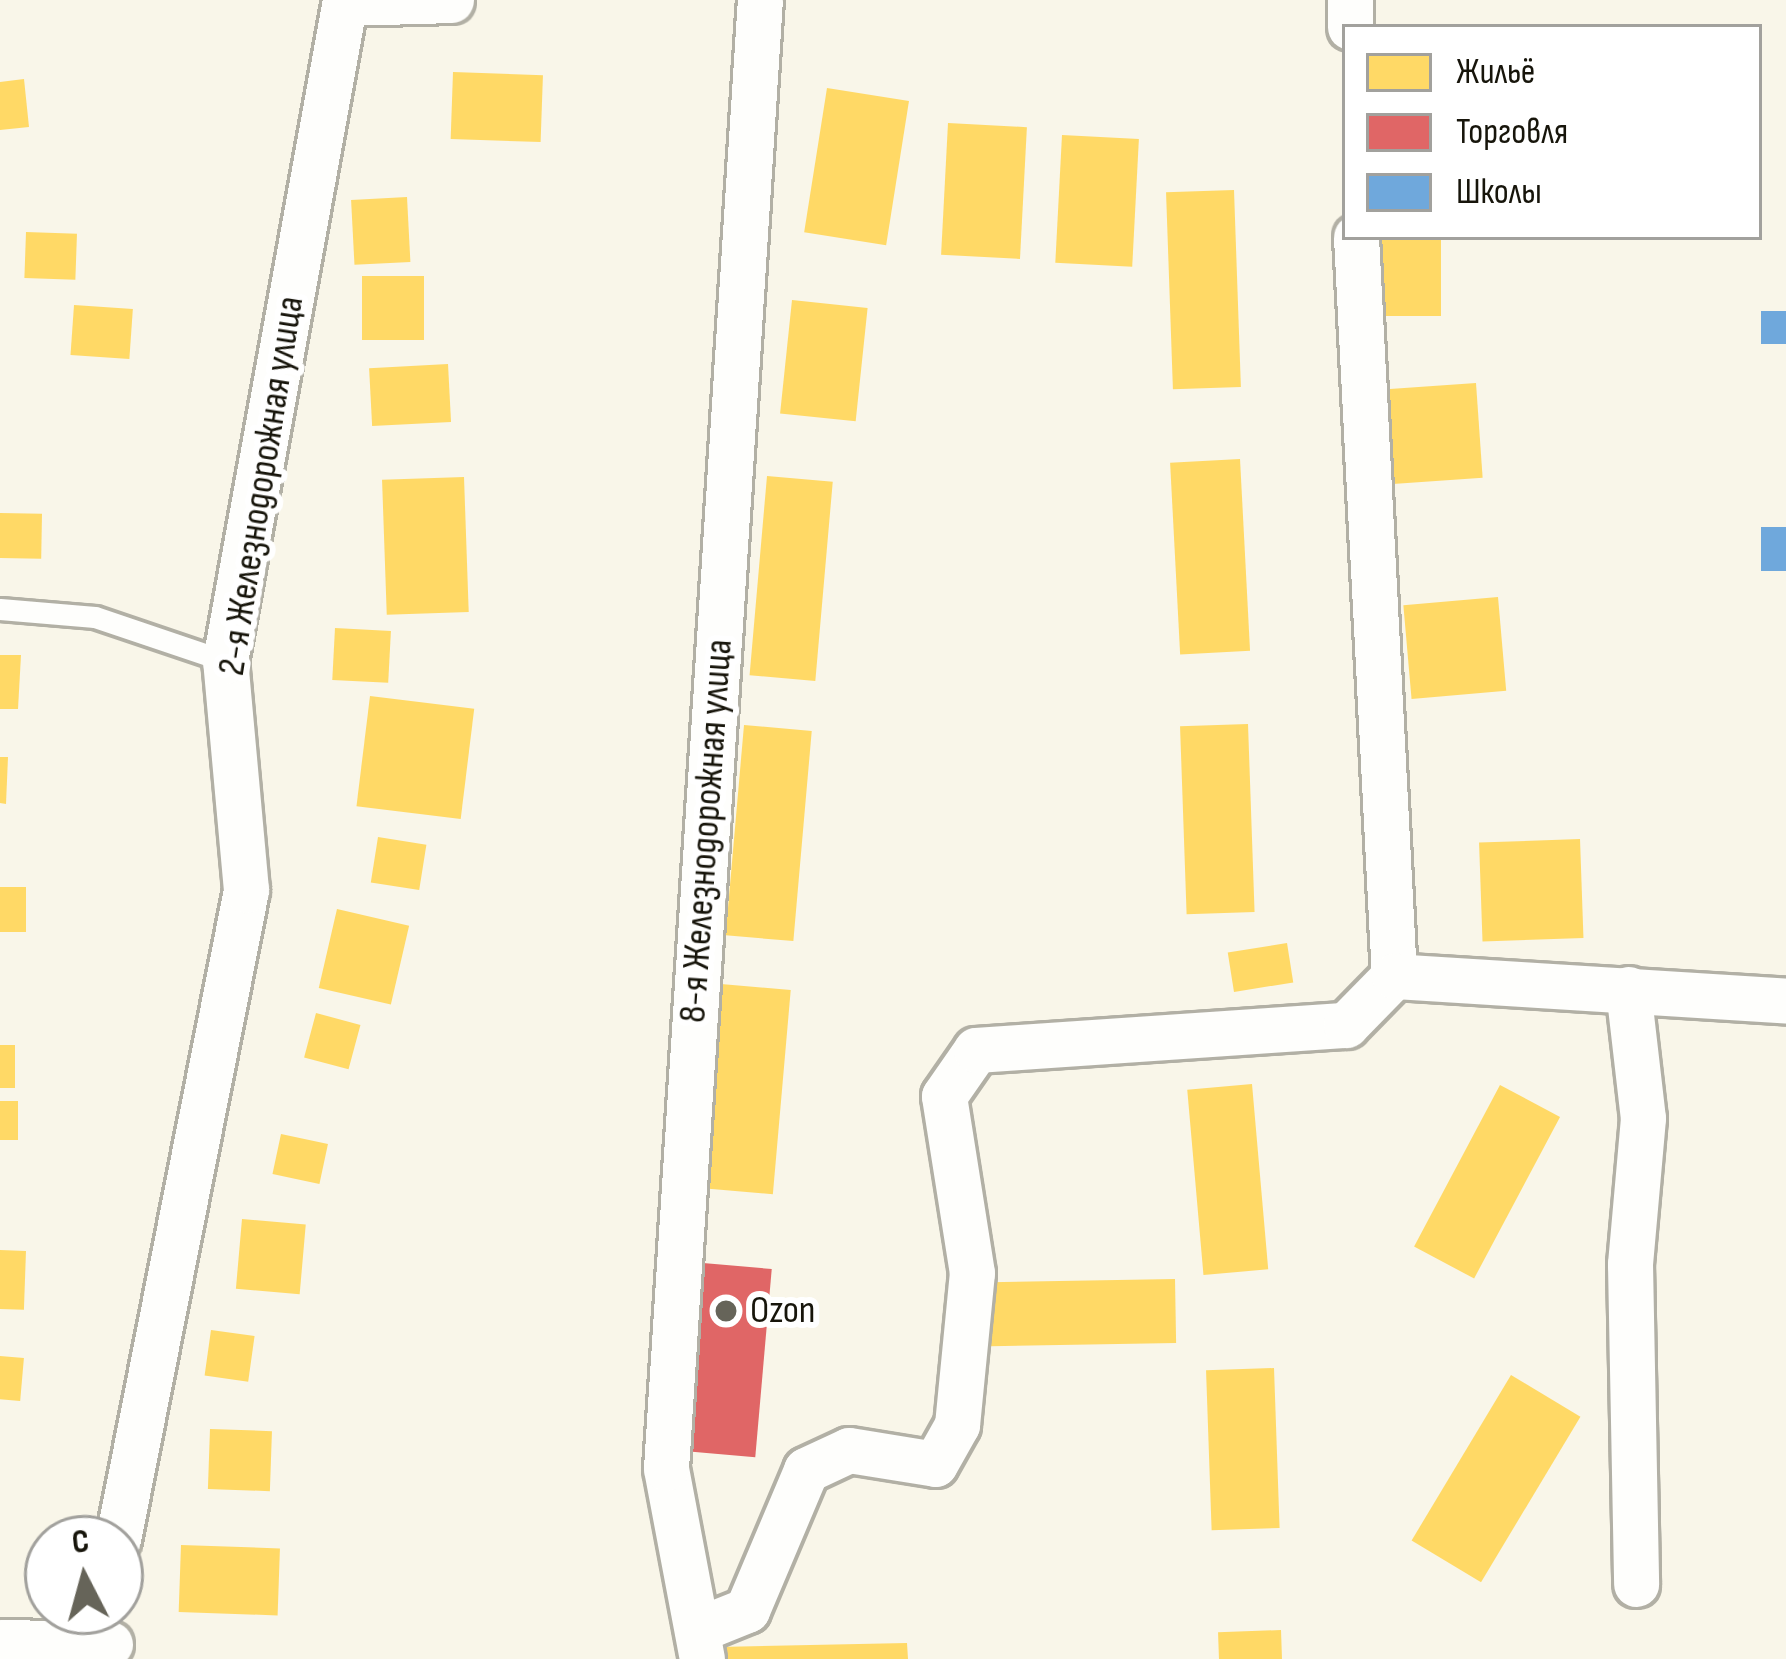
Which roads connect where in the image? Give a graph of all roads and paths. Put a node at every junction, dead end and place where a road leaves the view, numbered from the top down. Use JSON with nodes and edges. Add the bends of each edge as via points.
{"nodes":[{"id":1,"x":451,"y":0,"type":"edge"},
{"id":2,"x":760,"y":0,"type":"edge"},
{"id":3,"x":345,"y":2,"type":"edge"},
{"id":4,"x":1356,"y":240,"type":"edge"},
{"id":5,"x":0,"y":609,"type":"edge"},
{"id":6,"x":225,"y":662,"type":"junction"},
{"id":7,"x":1394,"y":976,"type":"junction"},
{"id":8,"x":1628,"y":989,"type":"junction"},
{"id":9,"x":1786,"y":1001,"type":"edge"},
{"id":10,"x":123,"y":1515,"type":"edge"},
{"id":11,"x":1636,"y":1584,"type":"dead end"},
{"id":12,"x":111,"y":1638,"type":"edge"},
{"id":13,"x":0,"y":1642,"type":"edge"},
{"id":14,"x":700,"y":1645,"type":"edge"}],
"edges":[{"from":1,"to":3,"type":"street"},
{"from":2,"to":14,"type":"street","name":"8-я Железнодорожная улица","via":[[666,1468]]},
{"from":3,"to":6,"type":"street","name":"2-я Железнодорожная улица"},
{"from":4,"to":7,"type":"street"},
{"from":5,"to":6,"type":"lane","via":[[95,617]]},
{"from":6,"to":10,"type":"street","name":"2-я Железнодорожная улица","via":[[245,890]]},
{"from":7,"to":8,"type":"street"},
{"from":7,"to":14,"type":"street","via":[[1346,1024],[976,1050],[956,1068],[944,1096],[972,1274],[956,1425],[935,1464],[849,1450],[806,1470],[747,1610]]},
{"from":8,"to":9,"type":"street"},
{"from":8,"to":11,"type":"street","via":[[1643,1118],[1630,1264]]},
{"from":12,"to":13,"type":"street"}]}
